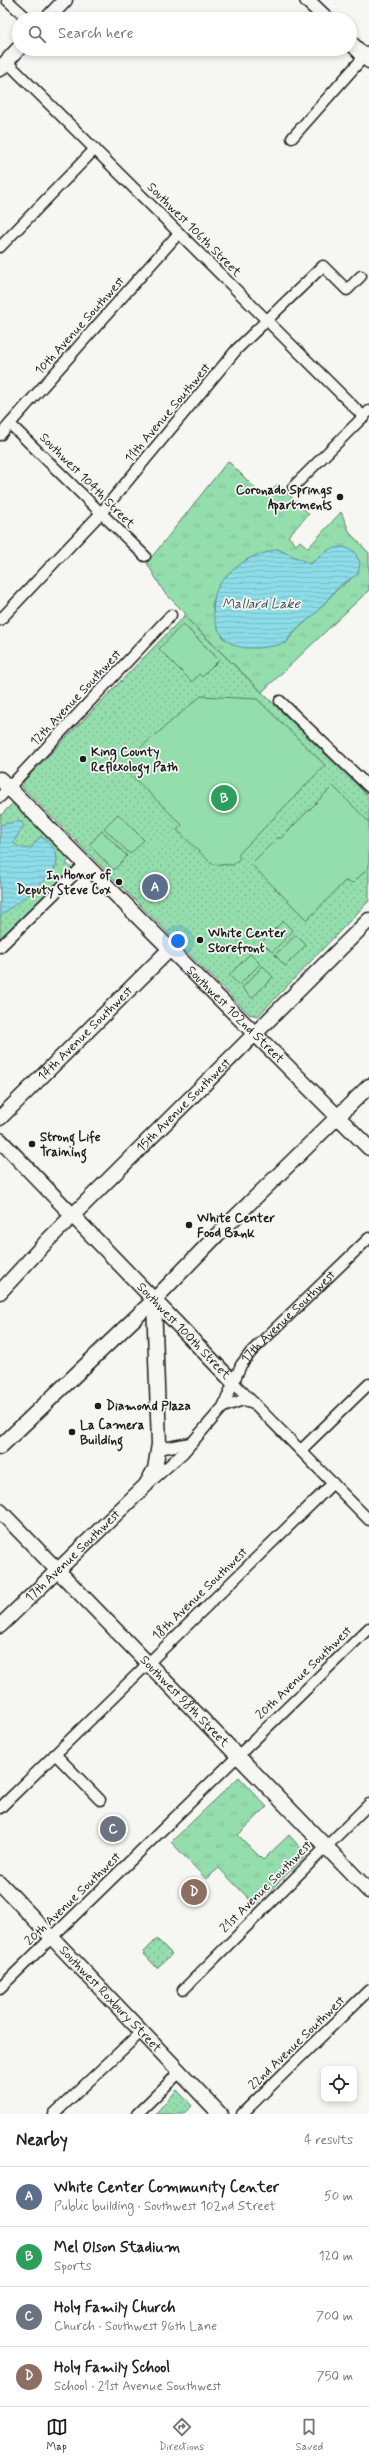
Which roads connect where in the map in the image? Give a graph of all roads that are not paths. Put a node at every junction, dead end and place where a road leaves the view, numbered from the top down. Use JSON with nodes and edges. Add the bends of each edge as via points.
{"nodes":[{"id":1,"x":7,"y":0,"type":"edge"},
{"id":2,"x":65,"y":0,"type":"edge"},
{"id":3,"x":307,"y":0,"type":"edge"},
{"id":4,"x":20,"y":12,"type":"edge"},
{"id":5,"x":54,"y":12,"type":"edge"},
{"id":6,"x":320,"y":12,"type":"edge"},
{"id":7,"x":357,"y":48,"type":"edge"},
{"id":8,"x":12,"y":55,"type":"edge"},
{"id":9,"x":367,"y":56,"type":"edge"},
{"id":10,"x":3,"y":65,"type":"edge"},
{"id":11,"x":292,"y":138,"type":"dead end"},
{"id":12,"x":95,"y":149,"type":"junction"},
{"id":13,"x":179,"y":233,"type":"junction"},
{"id":14,"x":0,"y":247,"type":"edge"},
{"id":15,"x":361,"y":276,"type":"dead end"},
{"id":16,"x":268,"y":321,"type":"junction"},
{"id":17,"x":366,"y":414,"type":"edge"},
{"id":18,"x":10,"y":424,"type":"junction"},
{"id":19,"x":1,"y":432,"type":"edge"},
{"id":20,"x":292,"y":487,"type":"dead end"},
{"id":21,"x":101,"y":513,"type":"junction"},
{"id":22,"x":145,"y":556,"type":"dead end"},
{"id":23,"x":171,"y":615,"type":"dead end"},
{"id":24,"x":0,"y":620,"type":"edge"},
{"id":25,"x":280,"y":701,"type":"dead end"},
{"id":26,"x":369,"y":787,"type":"edge"},
{"id":27,"x":3,"y":788,"type":"edge"},
{"id":28,"x":85,"y":864,"type":"junction"},
{"id":29,"x":369,"y":920,"type":"edge"},
{"id":30,"x":0,"y":947,"type":"edge"},
{"id":31,"x":170,"y":949,"type":"junction"},
{"id":32,"x":255,"y":1034,"type":"junction"},
{"id":33,"x":369,"y":1086,"type":"edge"},
{"id":34,"x":338,"y":1116,"type":"junction"},
{"id":35,"x":0,"y":1118,"type":"edge"},
{"id":36,"x":0,"y":1140,"type":"edge"},
{"id":37,"x":369,"y":1148,"type":"edge"},
{"id":38,"x":73,"y":1215,"type":"junction"},
{"id":39,"x":369,"y":1238,"type":"edge"},
{"id":40,"x":0,"y":1292,"type":"edge"},
{"id":41,"x":154,"y":1300,"type":"junction"},
{"id":42,"x":233,"y":1382,"type":"junction"},
{"id":43,"x":369,"y":1384,"type":"edge"},
{"id":44,"x":254,"y":1403,"type":"junction"},
{"id":45,"x":223,"y":1407,"type":"junction"},
{"id":46,"x":190,"y":1443,"type":"junction"},
{"id":47,"x":0,"y":1447,"type":"edge"},
{"id":48,"x":159,"y":1449,"type":"junction"},
{"id":49,"x":301,"y":1450,"type":"junction"},
{"id":50,"x":333,"y":1483,"type":"junction"},
{"id":51,"x":146,"y":1485,"type":"junction"},
{"id":52,"x":0,"y":1511,"type":"edge"},
{"id":53,"x":369,"y":1520,"type":"edge"},
{"id":54,"x":57,"y":1570,"type":"junction"},
{"id":55,"x":0,"y":1626,"type":"edge"},
{"id":56,"x":369,"y":1628,"type":"edge"},
{"id":57,"x":147,"y":1663,"type":"junction"},
{"id":58,"x":55,"y":1754,"type":"junction"},
{"id":59,"x":238,"y":1756,"type":"junction"},
{"id":60,"x":100,"y":1800,"type":"dead end"},
{"id":61,"x":369,"y":1804,"type":"edge"},
{"id":62,"x":0,"y":1808,"type":"edge"},
{"id":63,"x":325,"y":1846,"type":"junction"},
{"id":64,"x":0,"y":1883,"type":"edge"},
{"id":65,"x":369,"y":1891,"type":"edge"},
{"id":66,"x":52,"y":1938,"type":"junction"},
{"id":67,"x":0,"y":1988,"type":"edge"},
{"id":68,"x":183,"y":1990,"type":"dead end"},
{"id":69,"x":369,"y":1990,"type":"edge"},
{"id":70,"x":141,"y":2032,"type":"junction"},
{"id":71,"x":180,"y":2072,"type":"junction"},
{"id":72,"x":54,"y":2114,"type":"edge"},
{"id":73,"x":137,"y":2114,"type":"edge"},
{"id":74,"x":220,"y":2114,"type":"edge"},
{"id":75,"x":242,"y":2114,"type":"edge"}],
"edges":[{"from":1,"to":4,"type":"street"},
{"from":2,"to":5,"type":"street"},
{"from":3,"to":6,"type":"street"},
{"from":7,"to":9,"type":"street"},
{"from":8,"to":10,"type":"street"},
{"from":9,"to":11,"type":"street"},
{"from":10,"to":12,"type":"street","name":"Southwest 106th Street"},
{"from":12,"to":13,"type":"street","name":"Southwest 106th Street"},
{"from":12,"to":14,"type":"street"},
{"from":13,"to":16,"type":"street","name":"Southwest 106th Street"},
{"from":13,"to":18,"type":"street","name":"10th Avenue Southwest"},
{"from":15,"to":16,"type":"street","name":"11th Avenue Southwest","via":[[347,290],[323,266]]},
{"from":16,"to":17,"type":"street","name":"Southwest 106th Street"},
{"from":16,"to":21,"type":"street","name":"11th Avenue Southwest","via":[[237,349]]},
{"from":17,"to":20,"type":"street"},
{"from":18,"to":19,"type":"street","name":"10th Avenue Southwest"},
{"from":18,"to":21,"type":"street","name":"Southwest 104th Street"},
{"from":21,"to":22,"type":"street","name":"Southwest 104th Street"},
{"from":21,"to":24,"type":"street","name":"11th Avenue Southwest"},
{"from":23,"to":27,"type":"street","name":"12th Avenue Southwest"},
{"from":25,"to":26,"type":"street"},
{"from":27,"to":28,"type":"street","name":"Southwest 102nd Street"},
{"from":28,"to":30,"type":"street"},
{"from":28,"to":31,"type":"street","name":"Southwest 102nd Street"},
{"from":29,"to":32,"type":"street","name":"15th Avenue Southwest"},
{"from":31,"to":32,"type":"street","name":"Southwest 102nd Street"},
{"from":31,"to":35,"type":"street","name":"14th Avenue Southwest"},
{"from":32,"to":34,"type":"street","name":"Southwest 102nd Street"},
{"from":32,"to":38,"type":"street","name":"15th Avenue Southwest"},
{"from":33,"to":34,"type":"street"},
{"from":34,"to":37,"type":"street","name":"Southwest 102nd Street"},
{"from":34,"to":41,"type":"street"},
{"from":36,"to":38,"type":"street","name":"Southwest 100th Street"},
{"from":38,"to":40,"type":"street","name":"15th Avenue Southwest"},
{"from":38,"to":41,"type":"street","name":"Southwest 100th Street"},
{"from":39,"to":42,"type":"street","name":"17th Avenue Southwest","via":[[252,1352]]},
{"from":41,"to":42,"type":"street","name":"Southwest 100th Street"},
{"from":41,"to":47,"type":"street"},
{"from":41,"to":48,"type":"street","name":"17th Avenue Southwest"},
{"from":42,"to":44,"type":"street","name":"Southwest 100th Street"},
{"from":42,"to":45,"type":"street","name":"17th Avenue Southwest"},
{"from":43,"to":49,"type":"street"},
{"from":44,"to":45,"type":"street","name":"17th Avenue Southwest","via":[[244,1400]]},
{"from":44,"to":49,"type":"street","name":"Southwest 100th Street"},
{"from":45,"to":46,"type":"street","name":"17th Avenue Southwest"},
{"from":46,"to":48,"type":"street"},
{"from":46,"to":51,"type":"street","name":"17th Avenue Southwest","via":[[170,1466]]},
{"from":48,"to":51,"type":"street","name":"17th Avenue Southwest","via":[[155,1469]]},
{"from":49,"to":50,"type":"street","name":"Southwest 100th Street"},
{"from":50,"to":53,"type":"street","name":"Southwest 100th Street"},
{"from":50,"to":57,"type":"street","name":"18th Avenue Southwest"},
{"from":51,"to":54,"type":"street","name":"17th Avenue Southwest"},
{"from":52,"to":54,"type":"street","name":"Southwest 98th Street"},
{"from":54,"to":55,"type":"street","name":"17th Avenue Southwest"},
{"from":54,"to":57,"type":"street","name":"Southwest 98th Street"},
{"from":56,"to":59,"type":"street","name":"20th Avenue Southwest"},
{"from":57,"to":58,"type":"street","name":"18th Avenue Southwest"},
{"from":57,"to":59,"type":"street","name":"Southwest 98th Street"},
{"from":58,"to":60,"type":"street"},
{"from":58,"to":62,"type":"street","name":"18th Avenue Southwest"},
{"from":59,"to":63,"type":"street","name":"Southwest 98th Street"},
{"from":59,"to":66,"type":"street","name":"20th Avenue Southwest"},
{"from":61,"to":63,"type":"street","name":"21st Avenue Southwest"},
{"from":63,"to":65,"type":"street","name":"Southwest 98th Street"},
{"from":63,"to":68,"type":"street","name":"21st Avenue Southwest"},
{"from":64,"to":66,"type":"street","name":"Southwest Roxbury Street"},
{"from":66,"to":67,"type":"street","name":"20th Avenue Southwest"},
{"from":66,"to":70,"type":"street","name":"Southwest Roxbury Street"},
{"from":69,"to":75,"type":"street","name":"22nd Avenue Southwest"},
{"from":70,"to":71,"type":"street","name":"Southwest Roxbury Street"},
{"from":70,"to":72,"type":"street"},
{"from":71,"to":73,"type":"street"},
{"from":71,"to":74,"type":"street","name":"Southwest Roxbury Street"}]}
